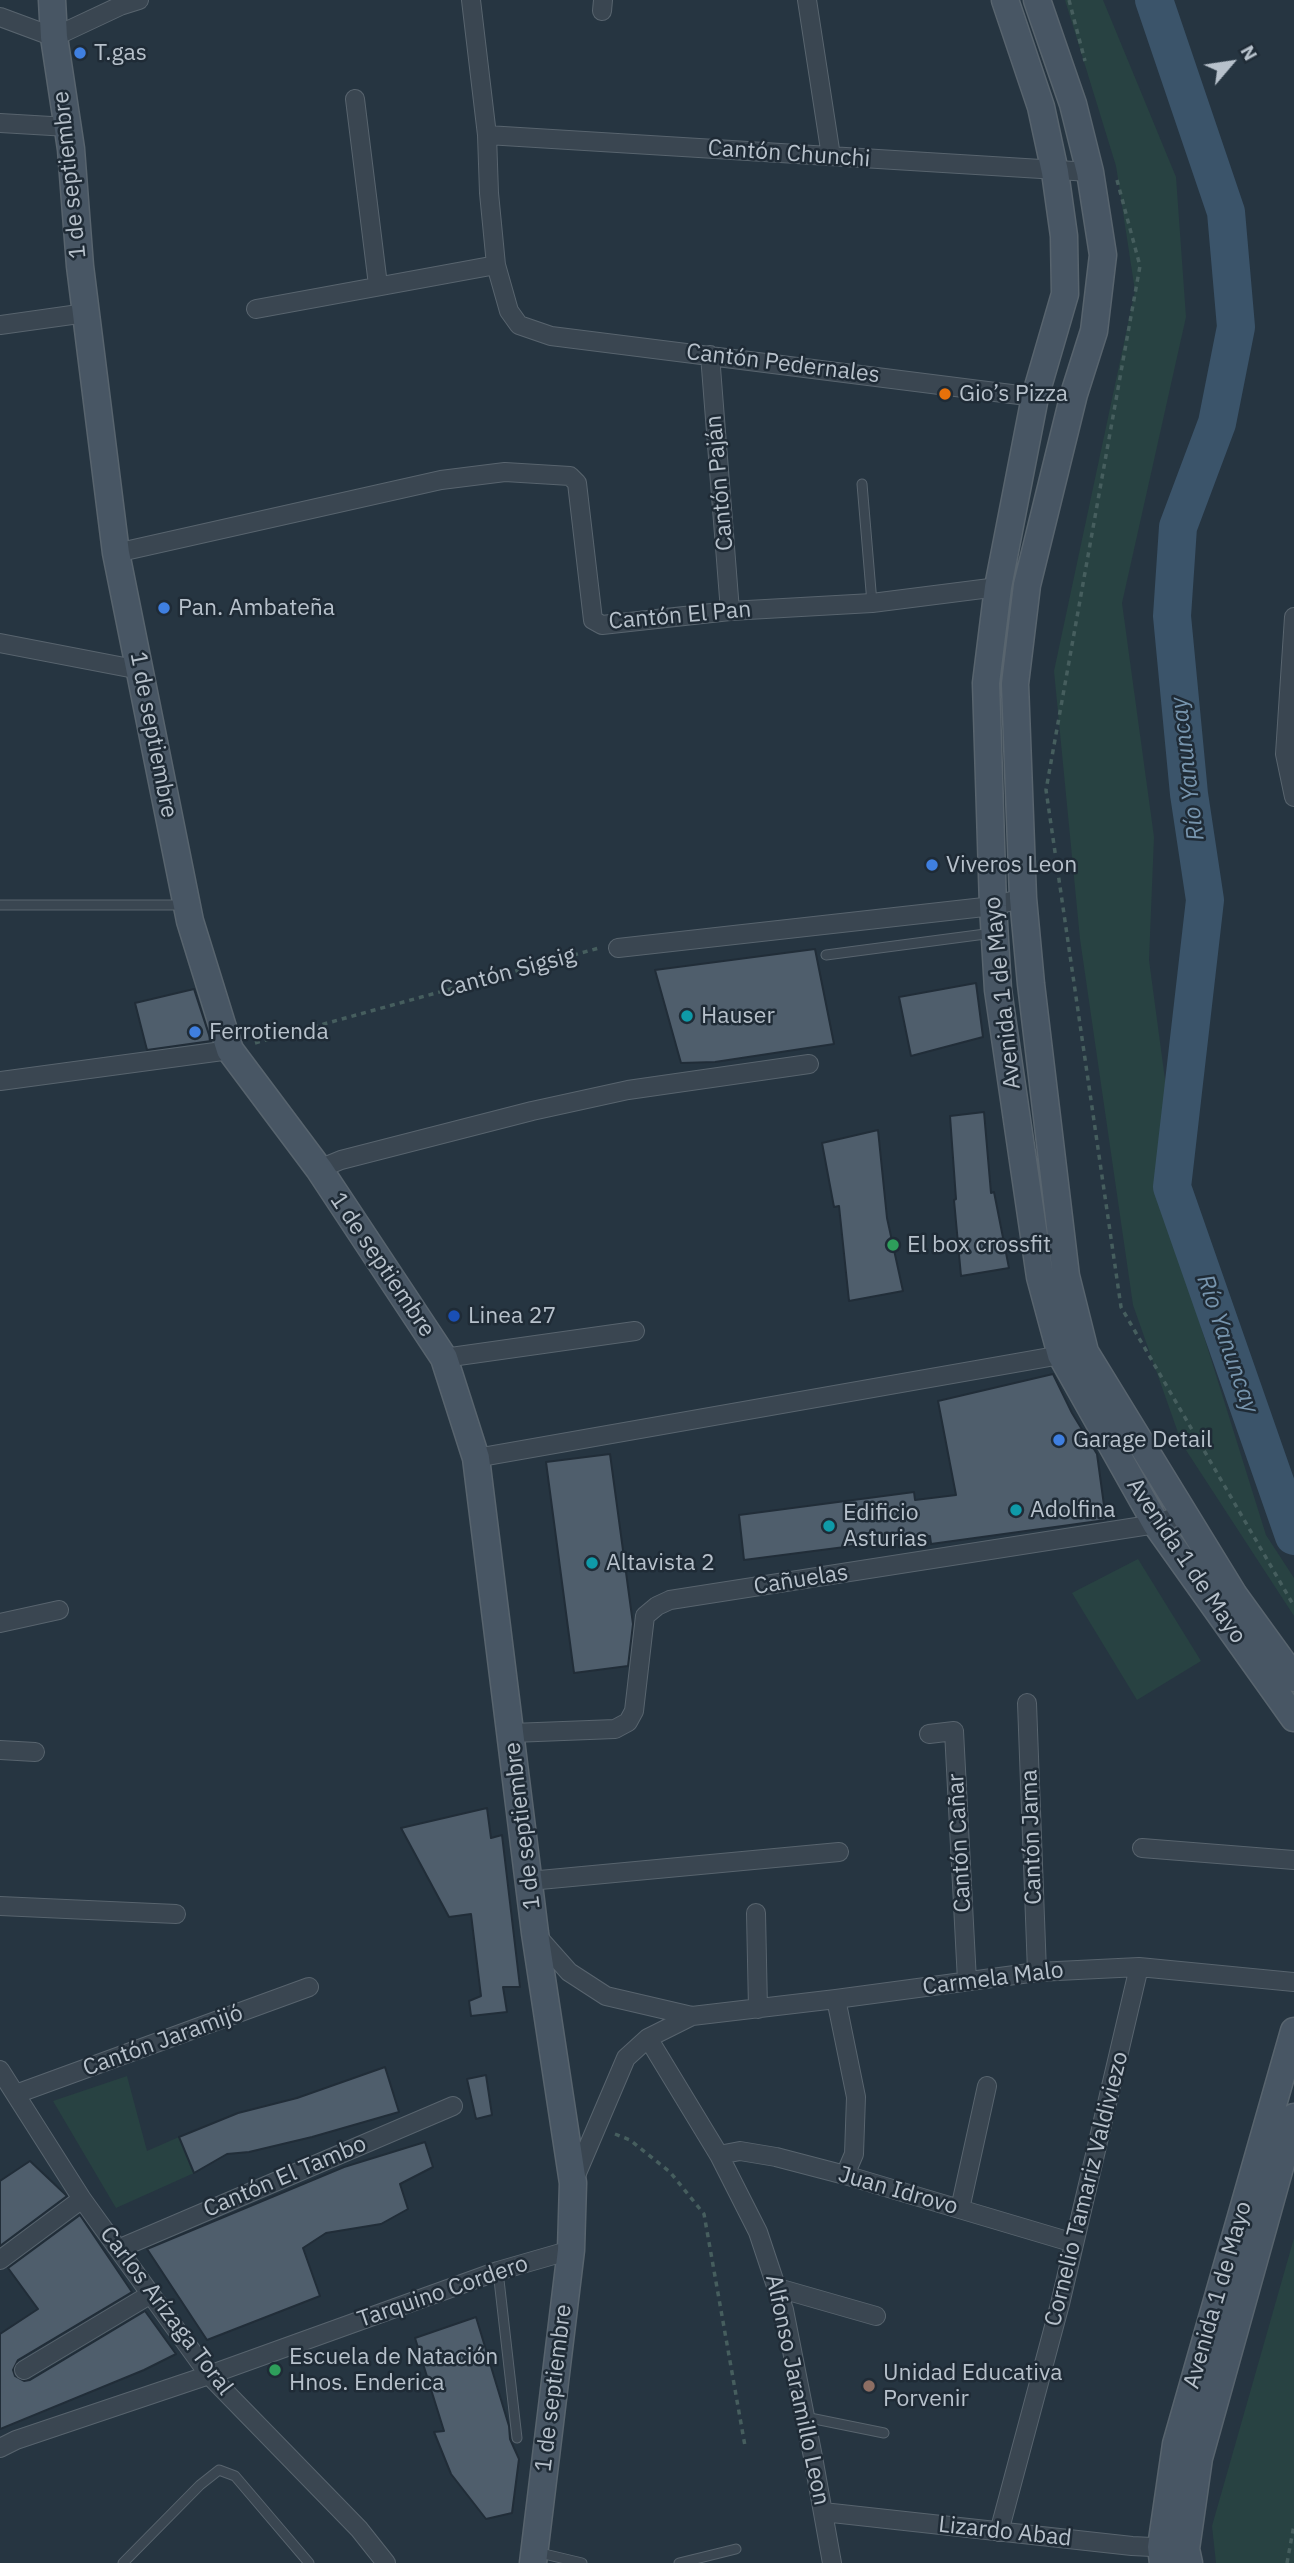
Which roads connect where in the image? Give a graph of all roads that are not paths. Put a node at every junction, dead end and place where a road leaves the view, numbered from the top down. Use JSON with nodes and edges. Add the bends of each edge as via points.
{"nodes":[{"id":1,"x":52,"y":0,"type":"edge"},
{"id":2,"x":139,"y":0,"type":"edge"},
{"id":3,"x":471,"y":0,"type":"edge"},
{"id":4,"x":807,"y":0,"type":"edge"},
{"id":5,"x":1005,"y":0,"type":"edge"},
{"id":6,"x":1037,"y":0,"type":"edge"},
{"id":7,"x":0,"y":17,"type":"edge"},
{"id":8,"x":54,"y":37,"type":"junction"},
{"id":9,"x":355,"y":99,"type":"dead end"},
{"id":10,"x":0,"y":123,"type":"edge"},
{"id":11,"x":68,"y":127,"type":"junction"},
{"id":12,"x":487,"y":135,"type":"junction"},
{"id":13,"x":831,"y":156,"type":"junction"},
{"id":14,"x":1055,"y":172,"type":"junction"},
{"id":15,"x":1103,"y":173,"type":"junction"},
{"id":16,"x":496,"y":265,"type":"junction"},
{"id":17,"x":378,"y":285,"type":"junction"},
{"id":18,"x":256,"y":309,"type":"dead end"},
{"id":19,"x":86,"y":313,"type":"junction"},
{"id":20,"x":0,"y":325,"type":"edge"},
{"id":21,"x":710,"y":355,"type":"junction"},
{"id":22,"x":1035,"y":397,"type":"junction"},
{"id":23,"x":862,"y":484,"type":"dead end"},
{"id":24,"x":116,"y":553,"type":"junction"},
{"id":25,"x":998,"y":587,"type":"junction"},
{"id":26,"x":872,"y":603,"type":"junction"},
{"id":27,"x":730,"y":611,"type":"junction"},
{"id":28,"x":1294,"y":617,"type":"edge"},
{"id":29,"x":0,"y":643,"type":"edge"},
{"id":30,"x":140,"y":670,"type":"junction"},
{"id":31,"x":1294,"y":797,"type":"edge"},
{"id":32,"x":1023,"y":898,"type":"junction"},
{"id":33,"x":0,"y":905,"type":"edge"},
{"id":34,"x":187,"y":905,"type":"junction"},
{"id":35,"x":993,"y":906,"type":"junction"},
{"id":36,"x":995,"y":932,"type":"junction"},
{"id":37,"x":618,"y":948,"type":"road end"},
{"id":38,"x":826,"y":955,"type":"dead end"},
{"id":39,"x":230,"y":1050,"type":"junction"},
{"id":40,"x":809,"y":1064,"type":"dead end"},
{"id":41,"x":0,"y":1081,"type":"edge"},
{"id":42,"x":319,"y":1169,"type":"junction"},
{"id":43,"x":635,"y":1331,"type":"dead end"},
{"id":44,"x":1061,"y":1355,"type":"junction"},
{"id":45,"x":444,"y":1358,"type":"junction"},
{"id":46,"x":476,"y":1458,"type":"junction"},
{"id":47,"x":1183,"y":1514,"type":"junction"},
{"id":48,"x":1156,"y":1524,"type":"junction"},
{"id":49,"x":59,"y":1610,"type":"dead end"},
{"id":50,"x":0,"y":1623,"type":"edge"},
{"id":51,"x":1294,"y":1678,"type":"edge"},
{"id":52,"x":1027,"y":1703,"type":"dead end"},
{"id":53,"x":1294,"y":1718,"type":"edge"},
{"id":54,"x":512,"y":1733,"type":"junction"},
{"id":55,"x":929,"y":1734,"type":"dead end"},
{"id":56,"x":0,"y":1750,"type":"edge"},
{"id":57,"x":35,"y":1752,"type":"dead end"},
{"id":58,"x":1142,"y":1848,"type":"dead end"},
{"id":59,"x":839,"y":1852,"type":"dead end"},
{"id":60,"x":1294,"y":1860,"type":"edge"},
{"id":61,"x":529,"y":1881,"type":"junction"},
{"id":62,"x":0,"y":1906,"type":"edge"},
{"id":63,"x":756,"y":1913,"type":"dead end"},
{"id":64,"x":176,"y":1914,"type":"dead end"},
{"id":65,"x":535,"y":1933,"type":"junction"},
{"id":66,"x":1139,"y":1967,"type":"junction"},
{"id":67,"x":1037,"y":1972,"type":"junction"},
{"id":68,"x":967,"y":1981,"type":"junction"},
{"id":69,"x":1294,"y":1982,"type":"edge"},
{"id":70,"x":309,"y":1987,"type":"dead end"},
{"id":71,"x":836,"y":2000,"type":"junction"},
{"id":72,"x":758,"y":2009,"type":"junction"},
{"id":73,"x":692,"y":2016,"type":"junction"},
{"id":74,"x":1294,"y":2031,"type":"edge"},
{"id":75,"x":648,"y":2038,"type":"junction"},
{"id":76,"x":0,"y":2070,"type":"edge"},
{"id":77,"x":987,"y":2086,"type":"dead end"},
{"id":78,"x":16,"y":2094,"type":"junction"},
{"id":79,"x":453,"y":2106,"type":"dead end"},
{"id":80,"x":1294,"y":2117,"type":"edge"},
{"id":81,"x":719,"y":2155,"type":"junction"},
{"id":82,"x":845,"y":2175,"type":"junction"},
{"id":83,"x":573,"y":2183,"type":"junction"},
{"id":84,"x":82,"y":2199,"type":"junction"},
{"id":85,"x":960,"y":2209,"type":"junction"},
{"id":86,"x":1074,"y":2243,"type":"junction"},
{"id":87,"x":118,"y":2249,"type":"junction"},
{"id":88,"x":571,"y":2250,"type":"junction"},
{"id":89,"x":0,"y":2260,"type":"edge"},
{"id":90,"x":498,"y":2272,"type":"junction"},
{"id":91,"x":778,"y":2288,"type":"junction"},
{"id":92,"x":150,"y":2294,"type":"junction"},
{"id":93,"x":876,"y":2316,"type":"dead end"},
{"id":94,"x":24,"y":2370,"type":"dead end"},
{"id":95,"x":209,"y":2375,"type":"junction"},
{"id":96,"x":805,"y":2417,"type":"junction"},
{"id":97,"x":884,"y":2432,"type":"dead end"},
{"id":98,"x":517,"y":2438,"type":"dead end"},
{"id":99,"x":0,"y":2448,"type":"edge"},
{"id":100,"x":823,"y":2512,"type":"junction"},
{"id":101,"x":999,"y":2532,"type":"junction"},
{"id":102,"x":736,"y":2549,"type":"dead end"},
{"id":103,"x":1175,"y":2555,"type":"edge"},
{"id":104,"x":534,"y":2557,"type":"edge"},
{"id":105,"x":123,"y":2563,"type":"edge"},
{"id":106,"x":309,"y":2563,"type":"edge"},
{"id":107,"x":386,"y":2563,"type":"edge"},
{"id":108,"x":582,"y":2563,"type":"edge"},
{"id":109,"x":679,"y":2563,"type":"edge"},
{"id":110,"x":832,"y":2563,"type":"edge"}],
"edges":[{"from":1,"to":8,"type":"main road","name":"1 de septiembre"},
{"from":2,"to":8,"type":"street"},
{"from":3,"to":12,"type":"street"},
{"from":4,"to":13,"type":"street"},
{"from":5,"to":14,"type":"main road","name":"Avenida 1 de Mayo","via":[[1041,107]]},
{"from":6,"to":15,"type":"main road","name":"Avenida 1 de Mayo"},
{"from":7,"to":8,"type":"street"},
{"from":8,"to":11,"type":"main road","name":"1 de septiembre"},
{"from":9,"to":17,"type":"street"},
{"from":10,"to":11,"type":"street"},
{"from":11,"to":19,"type":"main road","name":"1 de septiembre"},
{"from":12,"to":13,"type":"street","name":"Cantón Chunchi"},
{"from":12,"to":16,"type":"street"},
{"from":13,"to":14,"type":"street","name":"Cantón Chunchi"},
{"from":14,"to":15,"type":"street","name":"Cantón Chunchi"},
{"from":14,"to":22,"type":"main road","name":"Avenida 1 de Mayo","via":[[1064,236],[1065,295]]},
{"from":15,"to":32,"type":"main road","name":"Avenida 1 de Mayo","via":[[1103,255],[1094,331],[1027,585],[1015,684]]},
{"from":16,"to":17,"type":"street"},
{"from":16,"to":21,"type":"street","name":"Cantón Pedernales","via":[[509,311],[519,325],[551,335]]},
{"from":17,"to":18,"type":"street"},
{"from":19,"to":20,"type":"street"},
{"from":19,"to":24,"type":"main road","name":"1 de septiembre"},
{"from":21,"to":22,"type":"street","name":"Cantón Pedernales"},
{"from":21,"to":27,"type":"street","name":"Cantón Paján"},
{"from":22,"to":25,"type":"main road","name":"Avenida 1 de Mayo"},
{"from":23,"to":26,"type":"lane"},
{"from":24,"to":27,"type":"street","name":"Cantón El Pan","via":[[441,480],[505,472],[570,477],[577,483],[593,620],[602,625]]},
{"from":24,"to":30,"type":"main road","name":"1 de septiembre"},
{"from":25,"to":26,"type":"street","name":"Cantón El Pan"},
{"from":25,"to":35,"type":"main road","name":"Avenida 1 de Mayo","via":[[986,684]]},
{"from":26,"to":27,"type":"street","name":"Cantón El Pan"},
{"from":28,"to":31,"type":"street","via":[[1285,754]]},
{"from":29,"to":30,"type":"street"},
{"from":30,"to":34,"type":"main road","name":"1 de septiembre"},
{"from":32,"to":35,"type":"street"},
{"from":32,"to":47,"type":"main road","name":"Avenida 1 de Mayo","via":[[1066,1276],[1085,1352]]},
{"from":33,"to":34,"type":"lane"},
{"from":34,"to":39,"type":"main road","name":"1 de septiembre"},
{"from":35,"to":36,"type":"main road","name":"Avenida 1 de Mayo"},
{"from":35,"to":37,"type":"street"},
{"from":36,"to":38,"type":"lane"},
{"from":36,"to":44,"type":"main road","name":"Avenida 1 de Mayo","via":[[998,990],[1040,1277]]},
{"from":39,"to":41,"type":"street"},
{"from":39,"to":42,"type":"main road","name":"1 de septiembre"},
{"from":40,"to":42,"type":"street","via":[[628,1090]]},
{"from":42,"to":45,"type":"main road","name":"1 de septiembre"},
{"from":43,"to":45,"type":"street"},
{"from":44,"to":46,"type":"street"},
{"from":44,"to":48,"type":"main road","name":"Avenida 1 de Mayo"},
{"from":45,"to":46,"type":"main road","name":"1 de septiembre"},
{"from":46,"to":54,"type":"main road","name":"1 de septiembre"},
{"from":47,"to":48,"type":"street","name":"Cañuelas"},
{"from":47,"to":51,"type":"main road","name":"Avenida 1 de Mayo"},
{"from":48,"to":53,"type":"main road","name":"Avenida 1 de Mayo"},
{"from":48,"to":54,"type":"street","name":"Cañuelas","via":[[670,1600],[645,1616],[634,1711],[628,1722],[615,1729]]},
{"from":49,"to":50,"type":"street"},
{"from":52,"to":67,"type":"street","name":"Cantón Jama"},
{"from":54,"to":61,"type":"main road","name":"1 de septiembre"},
{"from":55,"to":68,"type":"street","name":"Cantón Cañar","via":[[954,1731]]},
{"from":56,"to":57,"type":"street"},
{"from":58,"to":60,"type":"street"},
{"from":59,"to":61,"type":"street"},
{"from":61,"to":65,"type":"main road","name":"1 de septiembre"},
{"from":62,"to":64,"type":"street"},
{"from":63,"to":72,"type":"street"},
{"from":65,"to":73,"type":"street","name":"Carmela Malo","via":[[569,1972],[606,1996]]},
{"from":65,"to":83,"type":"main road","name":"1 de septiembre"},
{"from":66,"to":67,"type":"street","name":"Carmela Malo"},
{"from":66,"to":69,"type":"street","name":"Carmela Malo"},
{"from":66,"to":86,"type":"street","name":"Cornelio Tamariz Valdiviezo"},
{"from":67,"to":68,"type":"street","name":"Carmela Malo"},
{"from":68,"to":71,"type":"street","name":"Carmela Malo"},
{"from":70,"to":78,"type":"street","name":"Cantón Jaramijó"},
{"from":71,"to":72,"type":"street","name":"Carmela Malo"},
{"from":71,"to":82,"type":"street","via":[[856,2096],[854,2154]]},
{"from":72,"to":73,"type":"street","name":"Carmela Malo"},
{"from":73,"to":75,"type":"street","name":"Carmela Malo"},
{"from":74,"to":103,"type":"main road","name":"Avenida 1 de Mayo","via":[[1176,2444]]},
{"from":75,"to":81,"type":"street","name":"Alfonso Jaramillo Leon"},
{"from":75,"to":83,"type":"street","name":"Carmela Malo","via":[[626,2058]]},
{"from":76,"to":78,"type":"street","name":"Carlos Arízaga Toral"},
{"from":77,"to":85,"type":"street"},
{"from":78,"to":84,"type":"street","name":"Carlos Arízaga Toral"},
{"from":79,"to":87,"type":"street","name":"Cantón El Tambo"},
{"from":80,"to":103,"type":"main road","name":"Avenida 1 de Mayo"},
{"from":81,"to":82,"type":"street","name":"Juan Idrovo","via":[[740,2151]]},
{"from":81,"to":91,"type":"street","name":"Alfonso Jaramillo Leon","via":[[758,2232]]},
{"from":82,"to":85,"type":"street","name":"Juan Idrovo"},
{"from":83,"to":88,"type":"main road","name":"1 de septiembre"},
{"from":84,"to":87,"type":"street","name":"Carlos Arízaga Toral"},
{"from":84,"to":89,"type":"street"},
{"from":85,"to":86,"type":"street","name":"Juan Idrovo"},
{"from":86,"to":101,"type":"street","name":"Cornelio Tamariz Valdiviezo"},
{"from":87,"to":92,"type":"street","name":"Carlos Arízaga Toral"},
{"from":88,"to":90,"type":"street","name":"Tarquino Cordero"},
{"from":88,"to":104,"type":"main road","name":"1 de septiembre"},
{"from":90,"to":95,"type":"street","name":"Tarquino Cordero"},
{"from":90,"to":98,"type":"lane"},
{"from":91,"to":93,"type":"street"},
{"from":91,"to":96,"type":"street","name":"Alfonso Jaramillo Leon"},
{"from":92,"to":94,"type":"street"},
{"from":92,"to":95,"type":"street","name":"Carlos Arízaga Toral"},
{"from":95,"to":99,"type":"street","name":"Tarquino Cordero"},
{"from":95,"to":107,"type":"street","name":"Carlos Arízaga Toral","via":[[359,2529]]},
{"from":96,"to":97,"type":"lane"},
{"from":96,"to":100,"type":"street","name":"Alfonso Jaramillo Leon"},
{"from":100,"to":101,"type":"street","name":"Lizardo Abad"},
{"from":100,"to":110,"type":"street","name":"Alfonso Jaramillo Leon"},
{"from":101,"to":103,"type":"street","name":"Lizardo Abad"},
{"from":102,"to":109,"type":"lane"},
{"from":104,"to":108,"type":"lane"},
{"from":105,"to":106,"type":"lane","via":[[219,2470],[235,2476]]}]}
